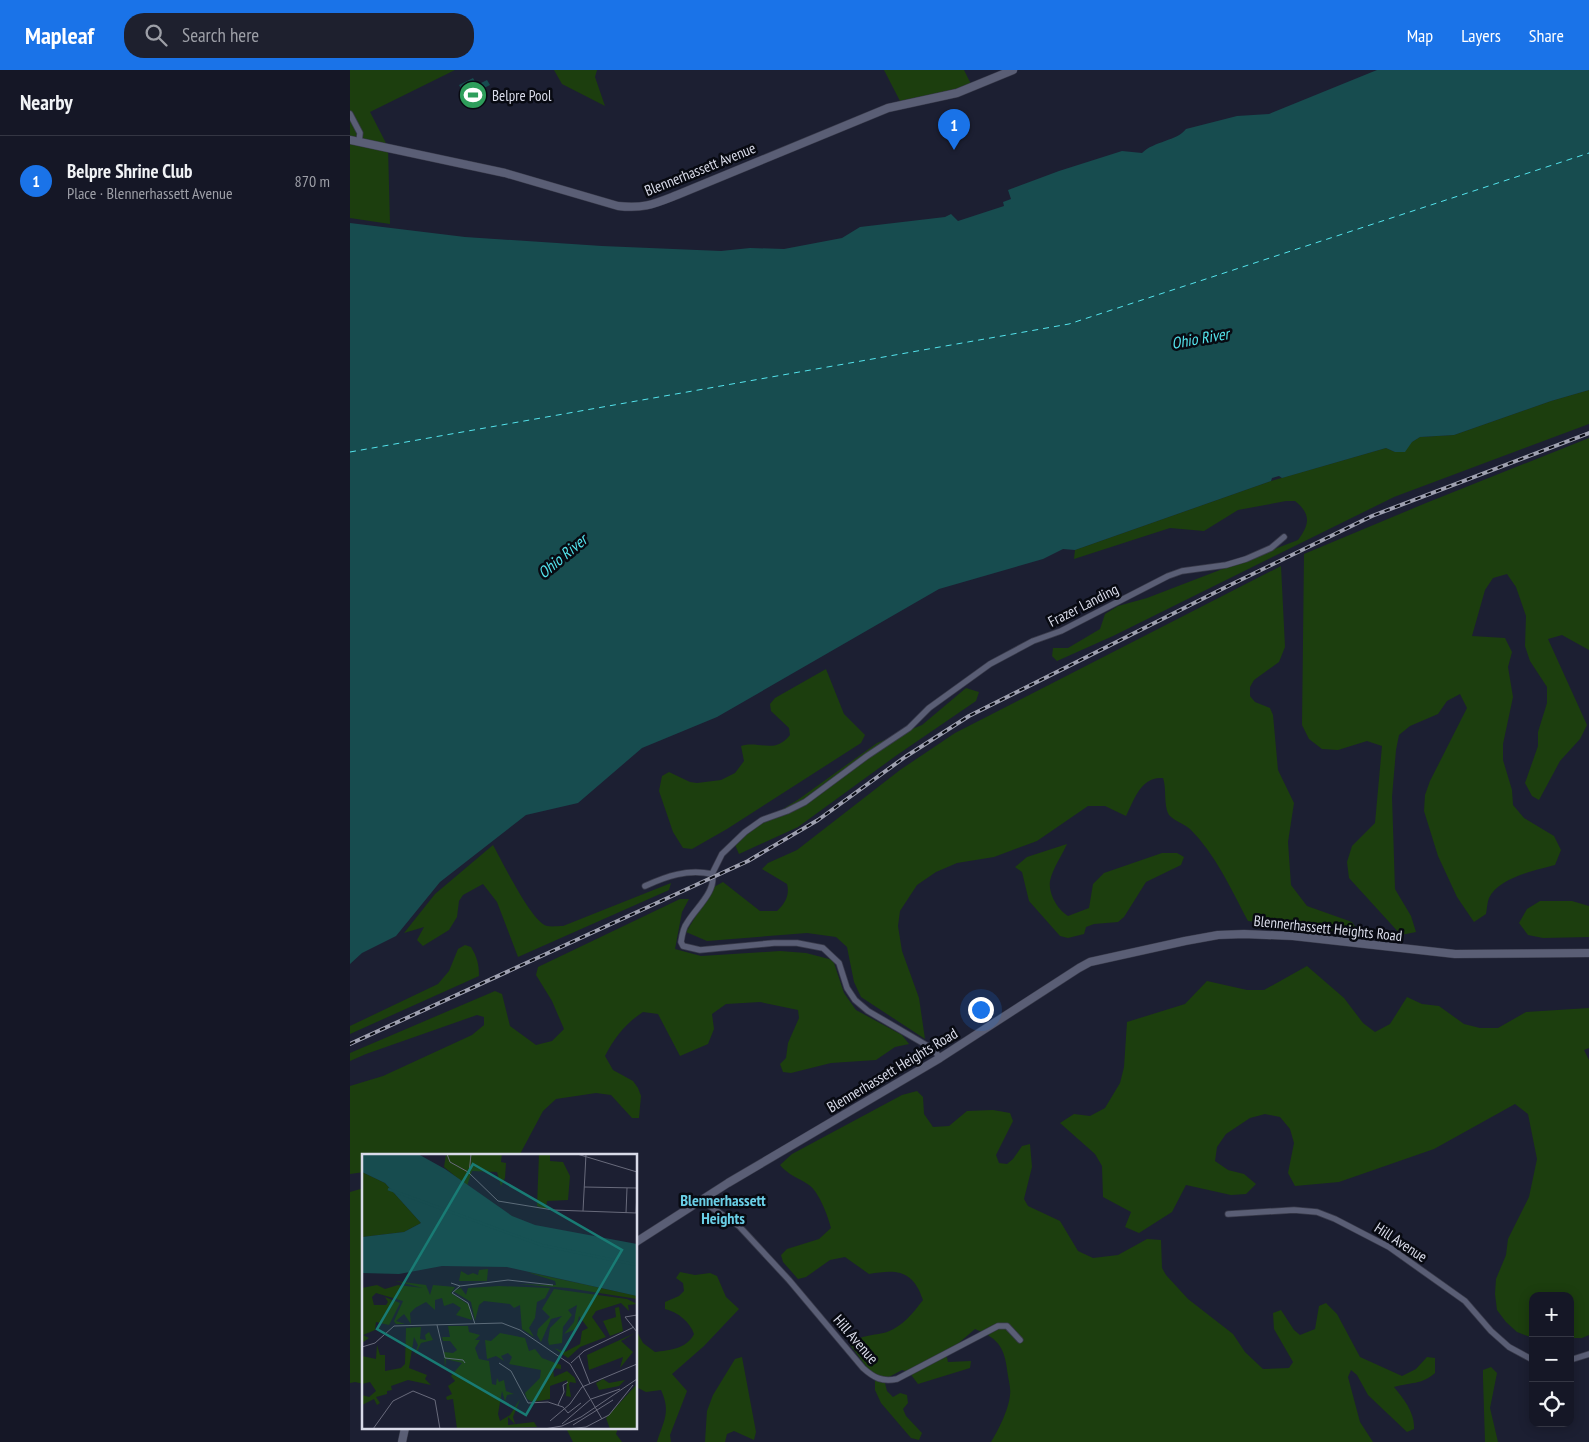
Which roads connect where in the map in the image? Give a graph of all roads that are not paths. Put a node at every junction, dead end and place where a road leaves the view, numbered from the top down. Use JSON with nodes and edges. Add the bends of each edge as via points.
{"nodes":[{"id":1,"x":1014,"y":70,"type":"edge"},
{"id":2,"x":350,"y":114,"type":"edge"},
{"id":3,"x":350,"y":140,"type":"edge"},
{"id":4,"x":359,"y":142,"type":"junction"},
{"id":5,"x":1284,"y":537,"type":"dead end"},
{"id":6,"x":712,"y":874,"type":"junction"},
{"id":7,"x":644,"y":886,"type":"dead end"},
{"id":8,"x":1589,"y":953,"type":"edge"},
{"id":9,"x":940,"y":1058,"type":"junction"},
{"id":10,"x":702,"y":1200,"type":"junction"},
{"id":11,"x":1228,"y":1214,"type":"dead end"},
{"id":12,"x":638,"y":1241,"type":"edge"},
{"id":13,"x":1020,"y":1340,"type":"dead end"},
{"id":14,"x":1589,"y":1354,"type":"edge"},
{"id":15,"x":1529,"y":1358,"type":"edge"},
{"id":16,"x":1574,"y":1359,"type":"edge"}],
"edges":[{"from":1,"to":4,"type":"street","name":"Blennerhassett Avenue","via":[[957,93],[902,104],[872,114],[644,207],[618,206],[505,173]]},
{"from":2,"to":4,"type":"street","via":[[360,133]]},
{"from":3,"to":4,"type":"street","name":"Blennerhassett Avenue"},
{"from":5,"to":6,"type":"street","name":"Frazer Landing","via":[[1270,548],[1246,559],[1168,576],[990,664],[929,708],[909,728],[805,802],[762,820],[745,832],[722,854]]},
{"from":6,"to":7,"type":"street","via":[[680,873]]},
{"from":6,"to":9,"type":"street","name":"Frazer Landing","via":[[704,899],[686,924],[681,942],[683,946],[700,950],[774,943],[823,948],[839,963],[847,988],[855,1000],[933,1049]]},
{"from":8,"to":9,"type":"street","name":"Blennerhassett Heights Road","via":[[1455,954],[1293,936],[1218,935],[1090,962]]},
{"from":9,"to":10,"type":"street","name":"Blennerhassett Heights Road"},
{"from":10,"to":12,"type":"street","name":"Blennerhassett Heights Road"},
{"from":10,"to":13,"type":"street","name":"Hill Avenue","via":[[739,1226],[872,1377],[896,1379],[998,1326],[1007,1326]]},
{"from":11,"to":15,"type":"street","name":"Hill Avenue","via":[[1294,1210],[1317,1212],[1335,1219],[1389,1247],[1465,1301],[1508,1347]]},
{"from":14,"to":16,"type":"street"}]}
